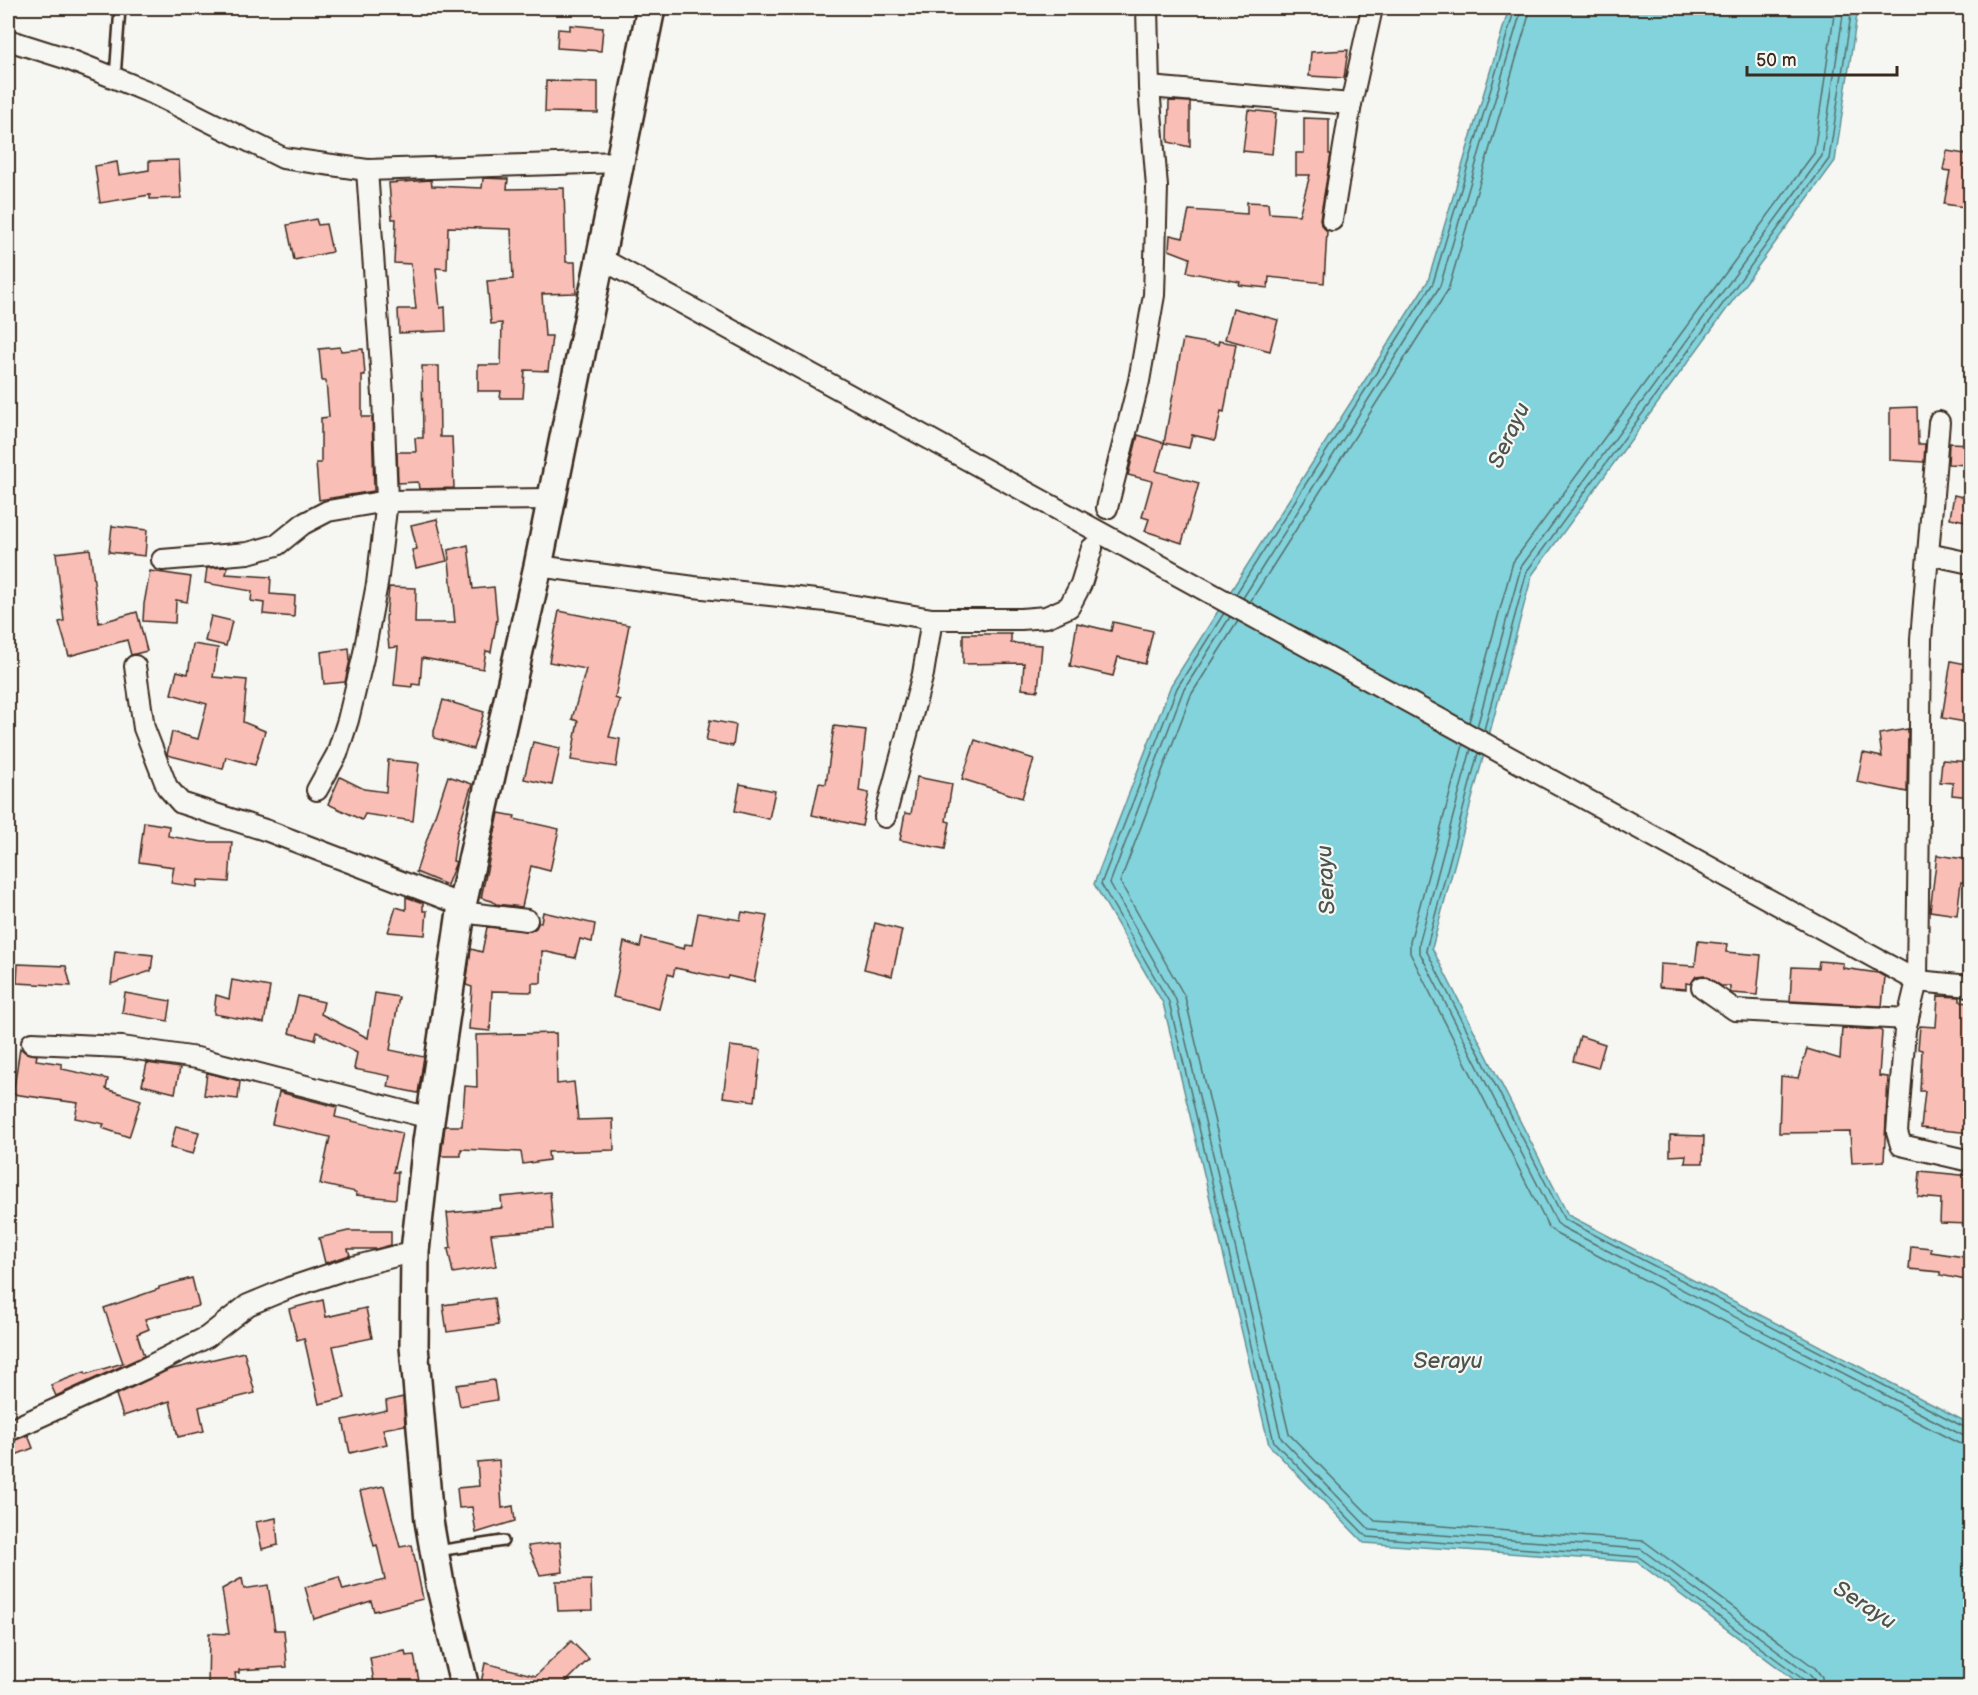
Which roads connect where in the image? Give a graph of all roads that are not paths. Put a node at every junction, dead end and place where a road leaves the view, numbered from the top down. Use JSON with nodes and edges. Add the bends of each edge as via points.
{"nodes":[{"id":1,"x":120,"y":8,"type":"edge"},
{"id":2,"x":651,"y":8,"type":"edge"},
{"id":3,"x":1147,"y":8,"type":"edge"},
{"id":4,"x":1372,"y":8,"type":"edge"},
{"id":5,"x":8,"y":40,"type":"edge"},
{"id":6,"x":115,"y":78,"type":"junction"},
{"id":7,"x":1149,"y":87,"type":"junction"},
{"id":8,"x":1351,"y":104,"type":"junction"},
{"id":9,"x":620,"y":162,"type":"junction"},
{"id":10,"x":367,"y":170,"type":"junction"},
{"id":11,"x":1332,"y":220,"type":"dead end"},
{"id":12,"x":600,"y":258,"type":"junction"},
{"id":13,"x":1939,"y":422,"type":"dead end"},
{"id":14,"x":551,"y":499,"type":"junction"},
{"id":15,"x":387,"y":501,"type":"junction"},
{"id":16,"x":1107,"y":508,"type":"dead end"},
{"id":17,"x":1092,"y":548,"type":"dead end"},
{"id":18,"x":1928,"y":554,"type":"junction"},
{"id":19,"x":162,"y":560,"type":"dead end"},
{"id":20,"x":1971,"y":563,"type":"edge"},
{"id":21,"x":538,"y":566,"type":"junction"},
{"id":22,"x":932,"y":620,"type":"junction"},
{"id":23,"x":135,"y":666,"type":"dead end"},
{"id":24,"x":317,"y":790,"type":"dead end"},
{"id":25,"x":885,"y":817,"type":"dead end"},
{"id":26,"x":461,"y":909,"type":"junction"},
{"id":27,"x":527,"y":920,"type":"dead end"},
{"id":28,"x":1917,"y":981,"type":"junction"},
{"id":29,"x":1971,"y":986,"type":"edge"},
{"id":30,"x":1702,"y":987,"type":"dead end"},
{"id":31,"x":1908,"y":1019,"type":"junction"},
{"id":32,"x":32,"y":1042,"type":"dead end"},
{"id":33,"x":430,"y":1118,"type":"junction"},
{"id":34,"x":1971,"y":1161,"type":"edge"},
{"id":35,"x":415,"y":1251,"type":"junction"},
{"id":36,"x":8,"y":1431,"type":"edge"},
{"id":37,"x":503,"y":1540,"type":"dead end"},
{"id":38,"x":435,"y":1552,"type":"junction"},
{"id":39,"x":465,"y":1688,"type":"edge"}],
"edges":[{"from":1,"to":6,"type":"lane"},
{"from":2,"to":9,"type":"main road"},
{"from":3,"to":7,"type":"street"},
{"from":4,"to":8,"type":"street"},
{"from":5,"to":6,"type":"street"},
{"from":6,"to":10,"type":"street","via":[[283,159]]},
{"from":7,"to":8,"type":"street"},
{"from":7,"to":16,"type":"street","via":[[1157,187],[1154,295],[1139,381]]},
{"from":8,"to":11,"type":"street"},
{"from":9,"to":10,"type":"street"},
{"from":9,"to":12,"type":"main road"},
{"from":10,"to":15,"type":"street"},
{"from":12,"to":14,"type":"main road"},
{"from":12,"to":28,"type":"street"},
{"from":13,"to":18,"type":"street"},
{"from":14,"to":15,"type":"street"},
{"from":14,"to":21,"type":"main road"},
{"from":15,"to":19,"type":"street","via":[[328,511],[276,545],[248,553]]},
{"from":15,"to":24,"type":"street","via":[[377,584],[348,720],[337,754]]},
{"from":17,"to":22,"type":"street","via":[[1069,607],[1046,616],[1021,619]]},
{"from":18,"to":20,"type":"street"},
{"from":18,"to":28,"type":"street","via":[[1921,639]]},
{"from":21,"to":22,"type":"street","via":[[826,601]]},
{"from":21,"to":26,"type":"main road"},
{"from":22,"to":25,"type":"street","via":[[923,674]]},
{"from":23,"to":26,"type":"street","via":[[144,728],[167,787],[181,803],[268,831]]},
{"from":26,"to":27,"type":"street"},
{"from":26,"to":33,"type":"main road"},
{"from":28,"to":29,"type":"street"},
{"from":28,"to":31,"type":"street"},
{"from":30,"to":31,"type":"street","via":[[1735,1010]]},
{"from":31,"to":34,"type":"street","via":[[1899,1142]]},
{"from":32,"to":33,"type":"street","via":[[122,1047],[197,1058]]},
{"from":33,"to":35,"type":"main road"},
{"from":35,"to":36,"type":"street","via":[[289,1288],[248,1305],[207,1337]]},
{"from":35,"to":38,"type":"main road","via":[[414,1346]]},
{"from":37,"to":38,"type":"lane"},
{"from":38,"to":39,"type":"main road"}]}
